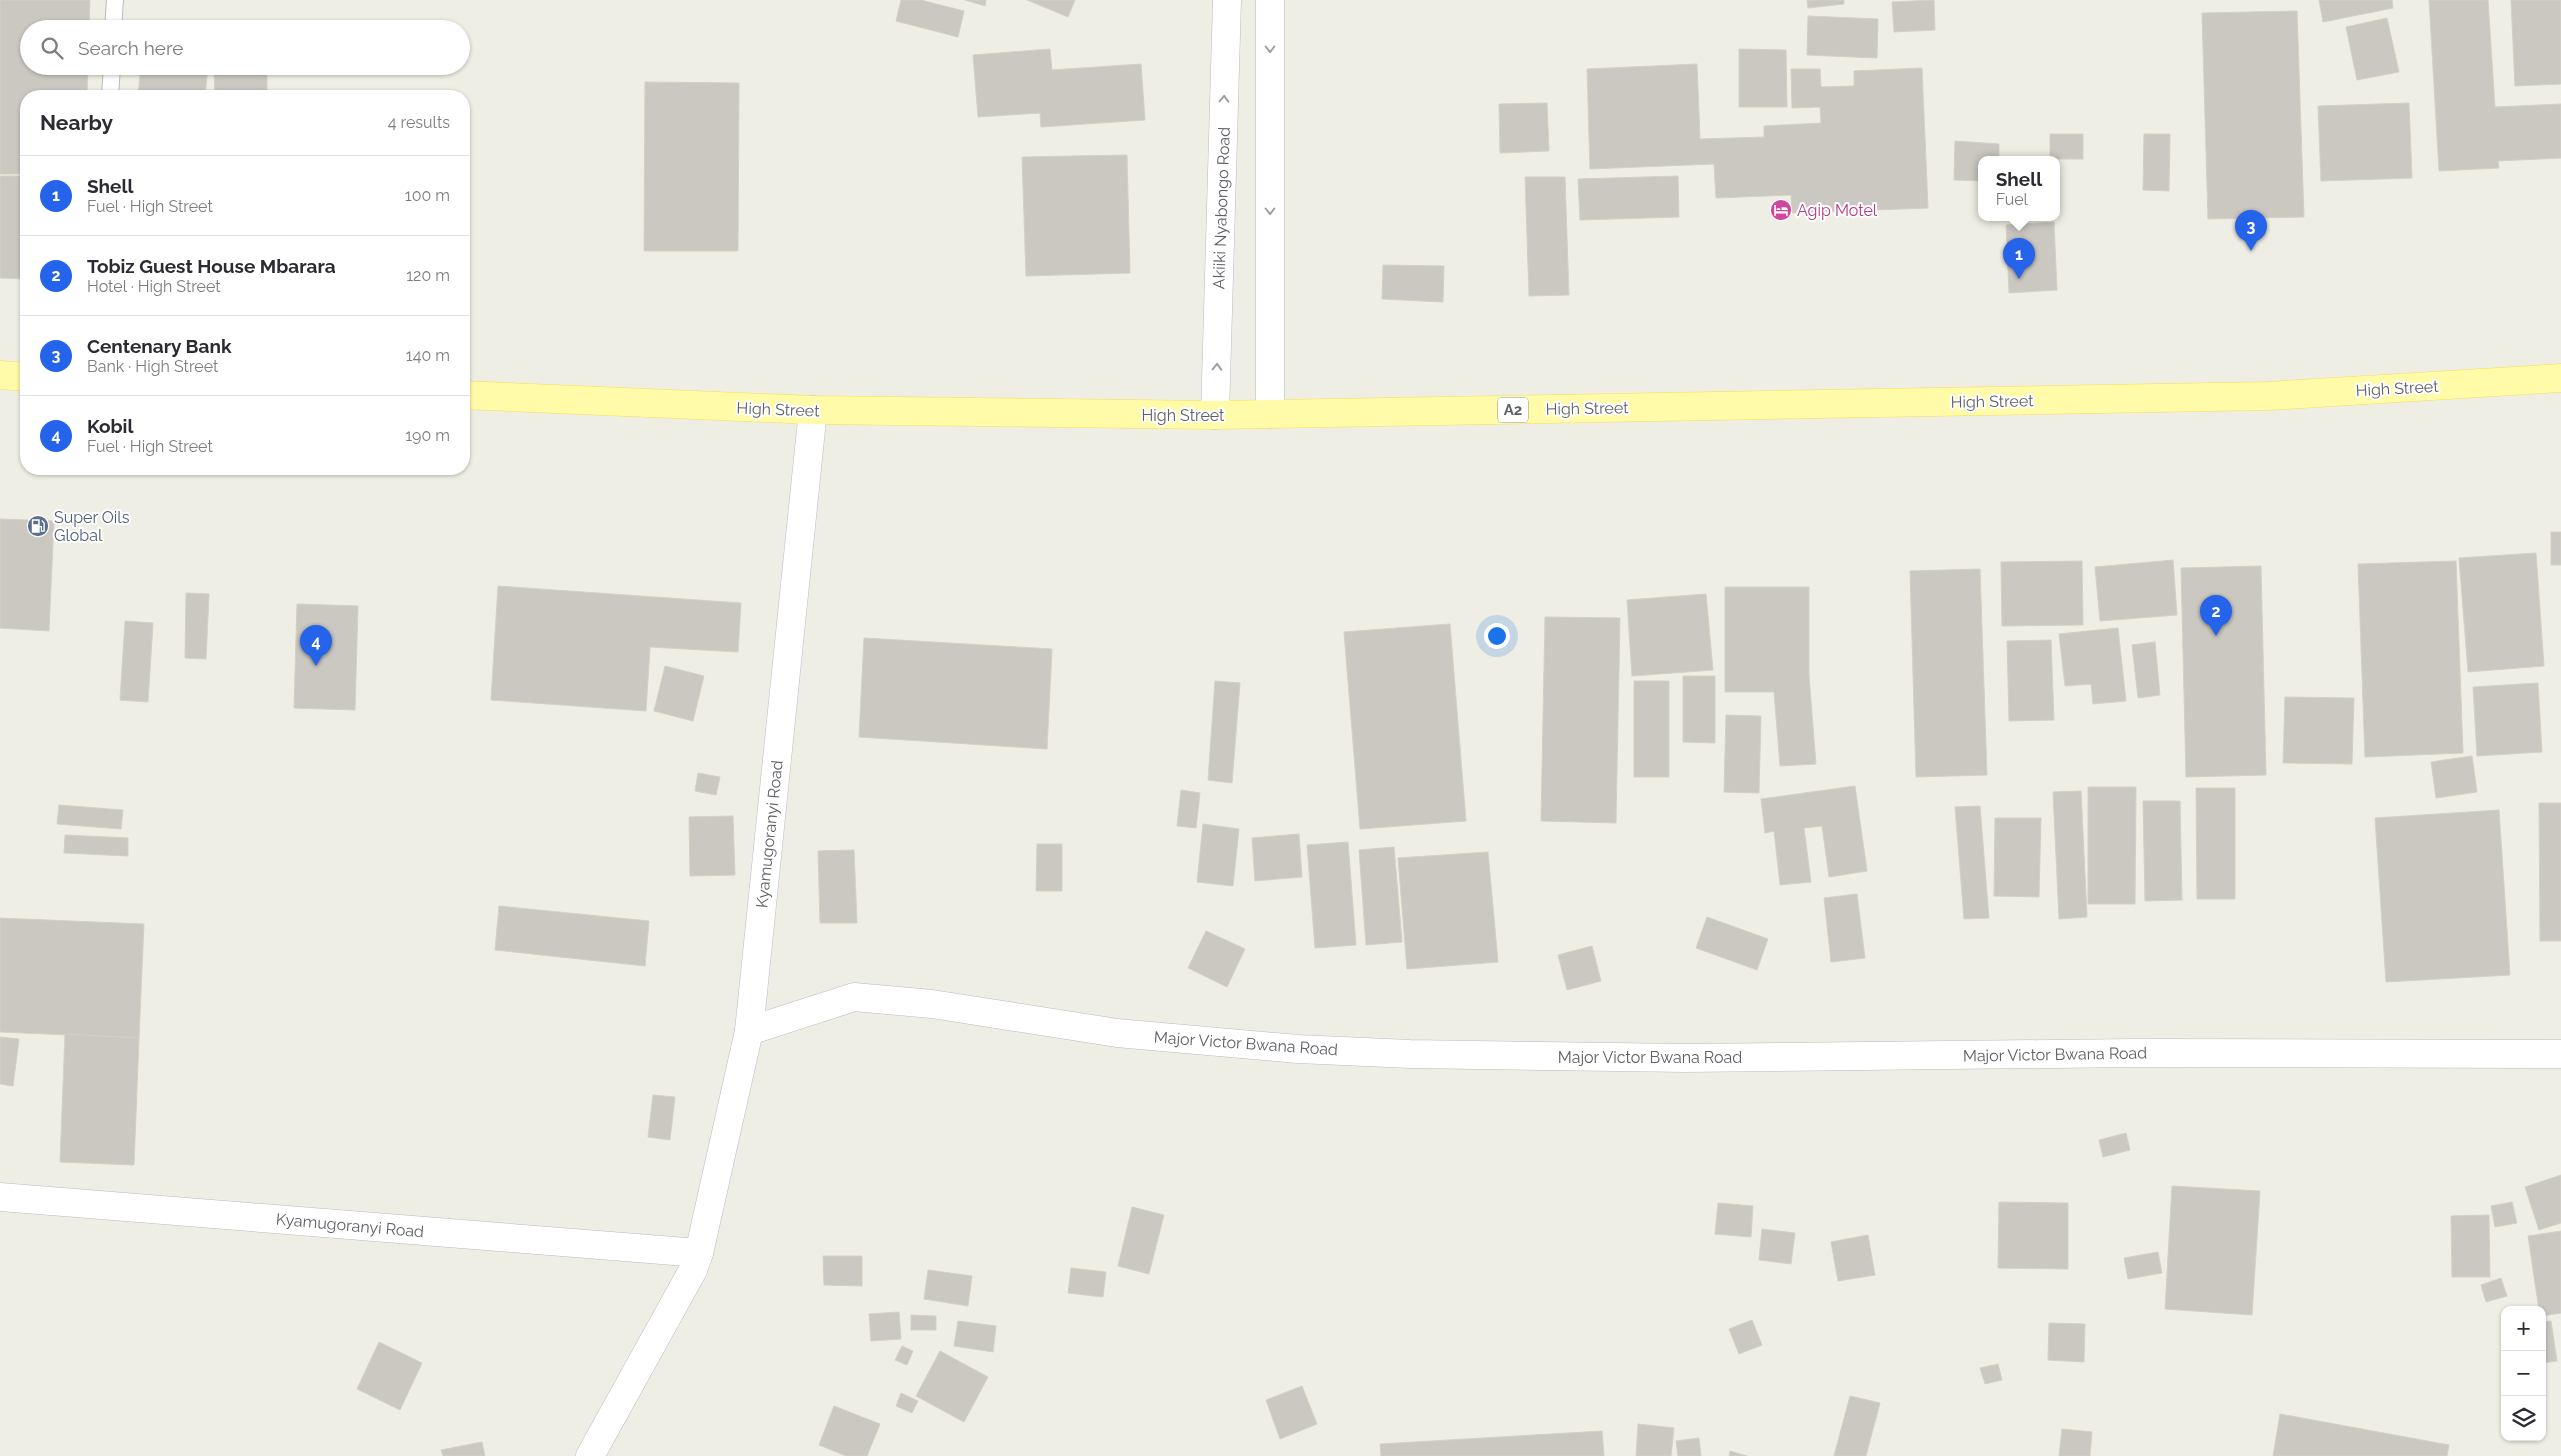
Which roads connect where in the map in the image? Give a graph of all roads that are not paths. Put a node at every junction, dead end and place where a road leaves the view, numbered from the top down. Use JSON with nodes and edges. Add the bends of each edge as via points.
{"nodes":[{"id":1,"x":115,"y":0,"type":"edge"},
{"id":2,"x":1227,"y":0,"type":"edge"},
{"id":3,"x":1270,"y":0,"type":"edge"},
{"id":4,"x":114,"y":20,"type":"edge"},
{"id":5,"x":111,"y":75,"type":"edge"},
{"id":6,"x":110,"y":90,"type":"edge"},
{"id":7,"x":0,"y":376,"type":"edge"},
{"id":8,"x":20,"y":376,"type":"edge"},
{"id":9,"x":2561,"y":378,"type":"edge"},
{"id":10,"x":470,"y":395,"type":"edge"},
{"id":11,"x":813,"y":410,"type":"junction"},
{"id":12,"x":1270,"y":414,"type":"junction"},
{"id":13,"x":1216,"y":415,"type":"junction"},
{"id":14,"x":749,"y":1032,"type":"junction"},
{"id":15,"x":2561,"y":1054,"type":"edge"},
{"id":16,"x":0,"y":1197,"type":"edge"},
{"id":17,"x":699,"y":1252,"type":"junction"},
{"id":18,"x":590,"y":1456,"type":"edge"}],
"edges":[{"from":1,"to":4,"type":"lane"},
{"from":13,"to":2,"type":"street","name":"Akiiki Nyabongo Road","one_way":true},
{"from":3,"to":12,"type":"street","one_way":true},
{"from":5,"to":6,"type":"lane"},
{"from":7,"to":8,"type":"main road"},
{"from":9,"to":12,"type":"main road","name":"High Street","number":"A2","via":[[2268,396]]},
{"from":10,"to":11,"type":"main road","name":"High Street","number":"A2"},
{"from":11,"to":13,"type":"main road","name":"High Street","number":"A2"},
{"from":11,"to":14,"type":"street","name":"Kyamugoranyi Road"},
{"from":12,"to":13,"type":"main road","name":"High Street","number":"A2"},
{"from":14,"to":15,"type":"street","name":"Major Victor Bwana Road","via":[[854,997],[932,1004],[1126,1034],[1298,1049],[1410,1054],[1686,1058],[2143,1053]]},
{"from":14,"to":17,"type":"street","name":"Kyamugoranyi Road"},
{"from":16,"to":17,"type":"street","name":"Kyamugoranyi Road"},
{"from":17,"to":18,"type":"street","name":"Kyamugoranyi Road","via":[[693,1270]]}]}
